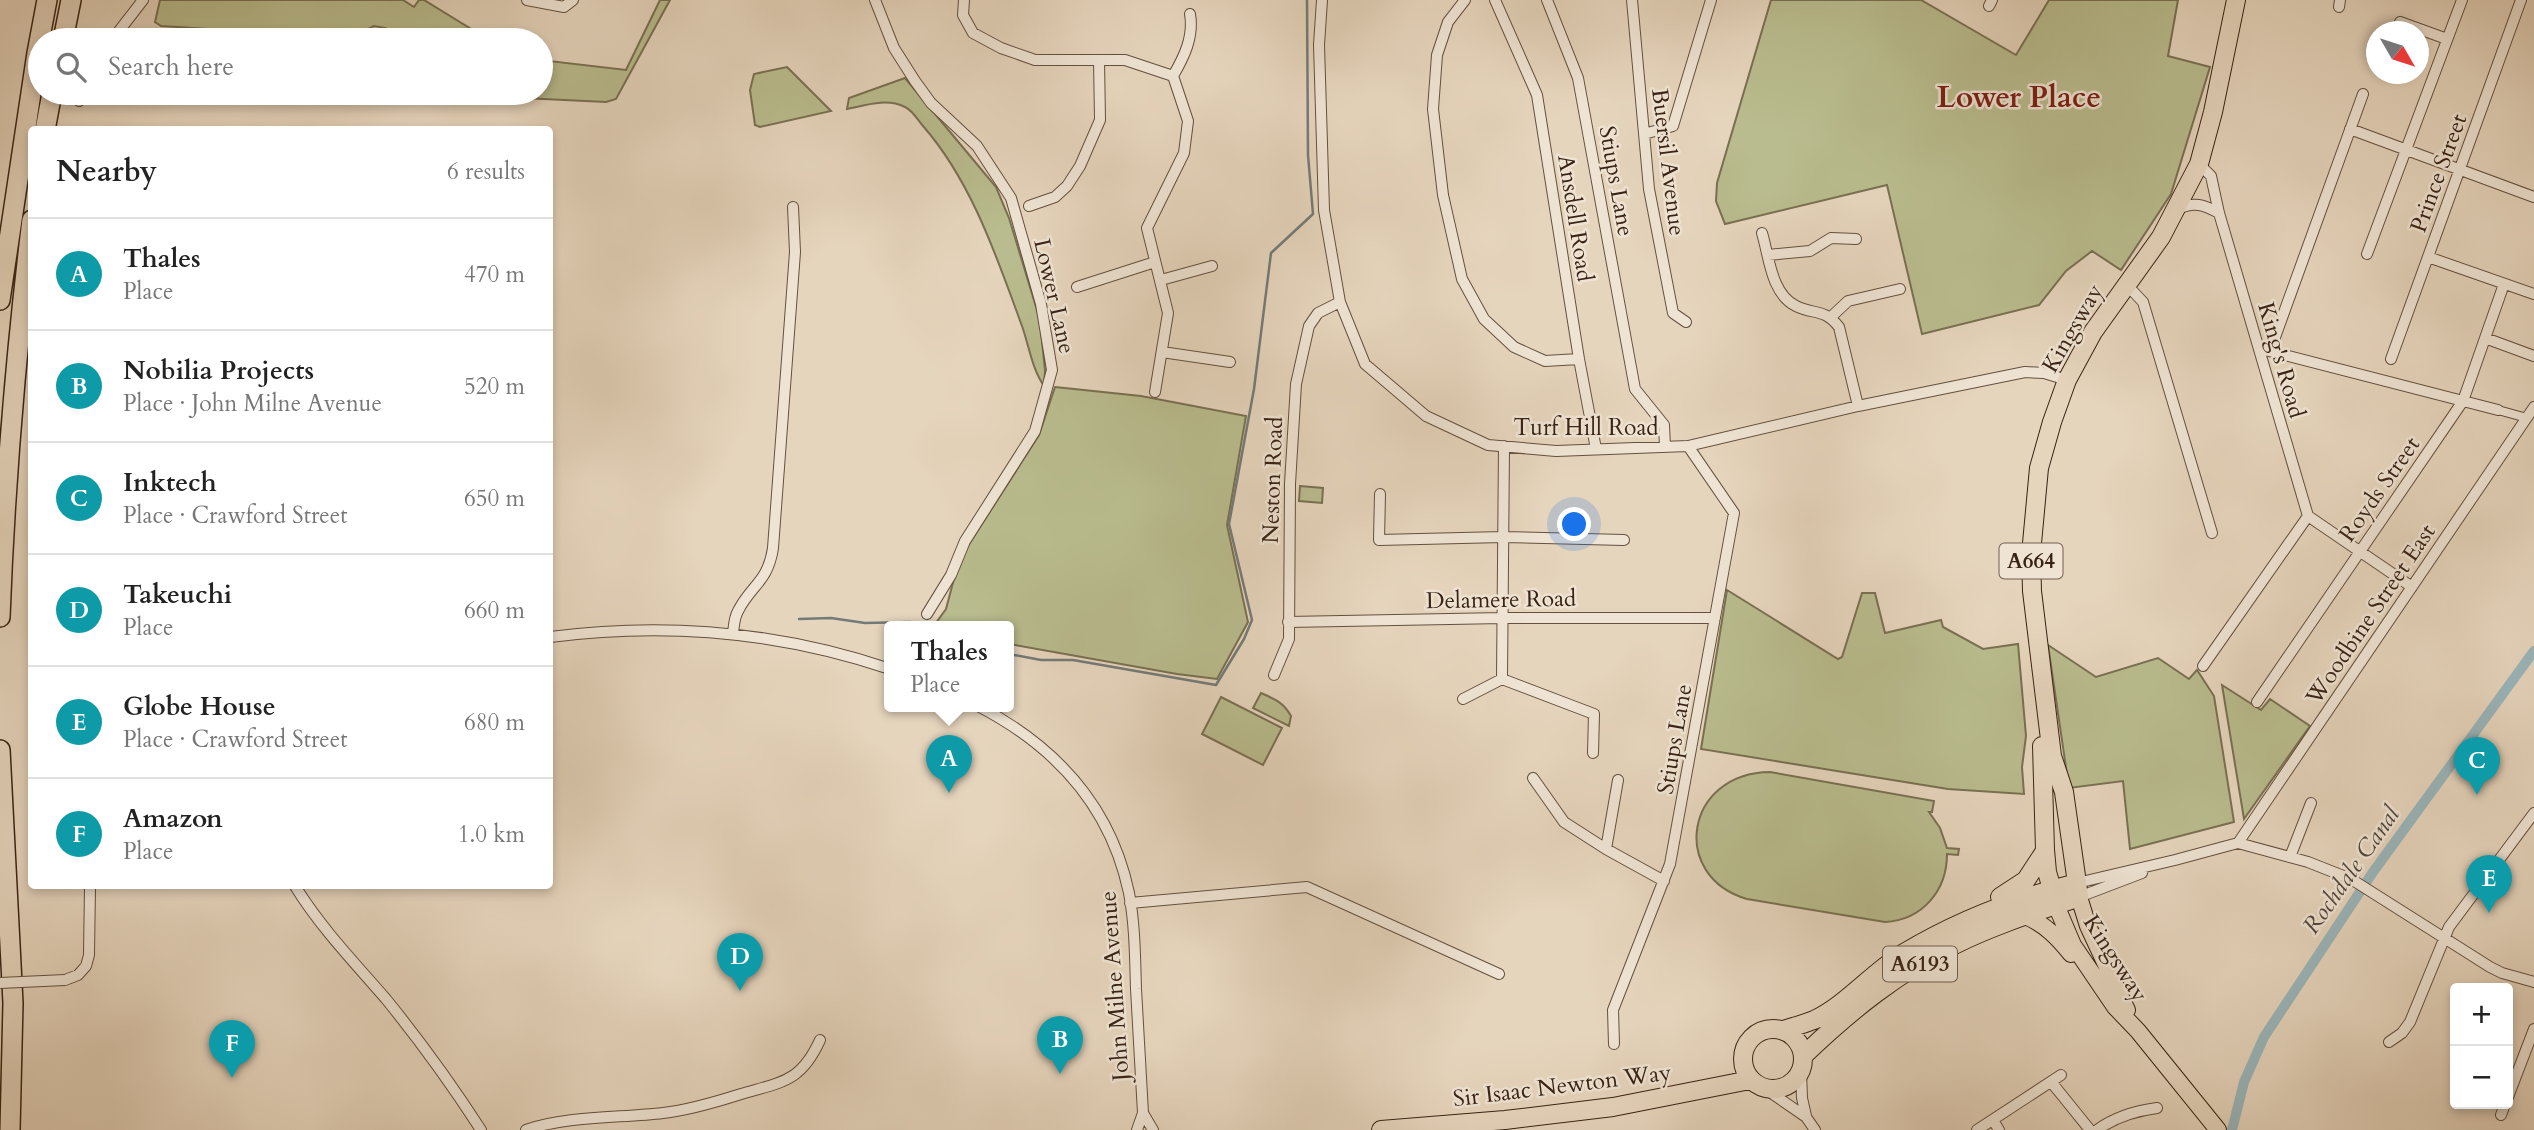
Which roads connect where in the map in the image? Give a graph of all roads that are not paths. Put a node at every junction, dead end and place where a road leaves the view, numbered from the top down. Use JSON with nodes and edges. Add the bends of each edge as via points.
{"nodes":[{"id":1,"x":47,"y":0,"type":"edge"},
{"id":2,"x":71,"y":0,"type":"edge"},
{"id":3,"x":143,"y":0,"type":"edge"},
{"id":4,"x":527,"y":0,"type":"edge"},
{"id":5,"x":573,"y":0,"type":"edge"},
{"id":6,"x":875,"y":0,"type":"edge"},
{"id":7,"x":964,"y":0,"type":"edge"},
{"id":8,"x":1322,"y":0,"type":"edge"},
{"id":9,"x":1465,"y":0,"type":"edge"},
{"id":10,"x":1495,"y":0,"type":"edge"},
{"id":11,"x":1546,"y":0,"type":"edge"},
{"id":12,"x":1632,"y":0,"type":"edge"},
{"id":13,"x":1712,"y":0,"type":"edge"},
{"id":14,"x":2236,"y":0,"type":"edge"},
{"id":15,"x":2462,"y":0,"type":"edge"},
{"id":16,"x":2521,"y":0,"type":"edge"},
{"id":17,"x":1189,"y":14,"type":"dead end"},
{"id":18,"x":42,"y":28,"type":"edge"},
{"id":19,"x":65,"y":28,"type":"edge"},
{"id":20,"x":121,"y":28,"type":"edge"},
{"id":21,"x":2429,"y":32,"type":"edge"},
{"id":22,"x":2447,"y":39,"type":"junction"},
{"id":23,"x":1099,"y":60,"type":"junction"},
{"id":24,"x":1173,"y":76,"type":"junction"},
{"id":25,"x":2363,"y":94,"type":"dead end"},
{"id":26,"x":29,"y":105,"type":"edge"},
{"id":27,"x":50,"y":105,"type":"edge"},
{"id":28,"x":46,"y":126,"type":"edge"},
{"id":29,"x":2350,"y":129,"type":"junction"},
{"id":30,"x":1644,"y":134,"type":"junction"},
{"id":31,"x":2406,"y":149,"type":"junction"},
{"id":32,"x":2199,"y":164,"type":"junction"},
{"id":33,"x":2460,"y":169,"type":"junction"},
{"id":34,"x":2534,"y":197,"type":"edge"},
{"id":35,"x":1030,"y":206,"type":"dead end"},
{"id":36,"x":793,"y":207,"type":"dead end"},
{"id":37,"x":2176,"y":210,"type":"junction"},
{"id":38,"x":2219,"y":213,"type":"junction"},
{"id":39,"x":1762,"y":233,"type":"dead end"},
{"id":40,"x":1856,"y":239,"type":"dead end"},
{"id":41,"x":28,"y":253,"type":"edge"},
{"id":42,"x":2367,"y":254,"type":"dead end"},
{"id":43,"x":1769,"y":255,"type":"junction"},
{"id":44,"x":2428,"y":257,"type":"junction"},
{"id":45,"x":1155,"y":262,"type":"junction"},
{"id":46,"x":1212,"y":267,"type":"dead end"},
{"id":47,"x":1161,"y":281,"type":"junction"},
{"id":48,"x":2126,"y":284,"type":"junction"},
{"id":49,"x":2504,"y":284,"type":"junction"},
{"id":50,"x":1077,"y":287,"type":"dead end"},
{"id":51,"x":1900,"y":289,"type":"dead end"},
{"id":52,"x":1883,"y":293,"type":"junction"},
{"id":53,"x":2534,"y":295,"type":"edge"},
{"id":54,"x":0,"y":300,"type":"edge"},
{"id":55,"x":1340,"y":302,"type":"junction"},
{"id":56,"x":1886,"y":305,"type":"dead end"},
{"id":57,"x":1832,"y":317,"type":"junction"},
{"id":58,"x":1686,"y":322,"type":"dead end"},
{"id":59,"x":2486,"y":338,"type":"junction"},
{"id":60,"x":2258,"y":348,"type":"junction"},
{"id":61,"x":2270,"y":351,"type":"junction"},
{"id":62,"x":1162,"y":352,"type":"junction"},
{"id":63,"x":2534,"y":356,"type":"edge"},
{"id":64,"x":1579,"y":359,"type":"junction"},
{"id":65,"x":2391,"y":359,"type":"dead end"},
{"id":66,"x":1230,"y":362,"type":"dead end"},
{"id":67,"x":2067,"y":380,"type":"junction"},
{"id":68,"x":1155,"y":392,"type":"dead end"},
{"id":69,"x":2463,"y":401,"type":"junction"},
{"id":70,"x":1858,"y":406,"type":"junction"},
{"id":71,"x":2534,"y":407,"type":"edge"},
{"id":72,"x":2498,"y":410,"type":"joint"},
{"id":73,"x":2527,"y":418,"type":"junction"},
{"id":74,"x":1504,"y":446,"type":"junction"},
{"id":75,"x":1688,"y":446,"type":"junction"},
{"id":76,"x":1665,"y":447,"type":"junction"},
{"id":77,"x":1596,"y":449,"type":"junction"},
{"id":78,"x":1380,"y":494,"type":"dead end"},
{"id":79,"x":2308,"y":516,"type":"junction"},
{"id":80,"x":2212,"y":533,"type":"dead end"},
{"id":81,"x":1503,"y":537,"type":"junction"},
{"id":82,"x":1624,"y":540,"type":"dead end"},
{"id":83,"x":2360,"y":551,"type":"junction"},
{"id":84,"x":2412,"y":587,"type":"junction"},
{"id":85,"x":927,"y":609,"type":"dead end"},
{"id":86,"x":0,"y":617,"type":"edge"},
{"id":87,"x":1503,"y":618,"type":"junction"},
{"id":88,"x":1715,"y":618,"type":"junction"},
{"id":89,"x":1288,"y":622,"type":"junction"},
{"id":90,"x":733,"y":633,"type":"junction"},
{"id":91,"x":553,"y":637,"type":"edge"},
{"id":92,"x":2203,"y":666,"type":"dead end"},
{"id":93,"x":884,"y":667,"type":"edge"},
{"id":94,"x":1274,"y":675,"type":"dead end"},
{"id":95,"x":1502,"y":679,"type":"junction"},
{"id":96,"x":1463,"y":699,"type":"dead end"},
{"id":97,"x":2046,"y":701,"type":"junction"},
{"id":98,"x":2257,"y":702,"type":"dead end"},
{"id":99,"x":988,"y":712,"type":"edge"},
{"id":100,"x":0,"y":750,"type":"edge"},
{"id":101,"x":1593,"y":754,"type":"dead end"},
{"id":102,"x":1534,"y":778,"type":"dead end"},
{"id":103,"x":1618,"y":780,"type":"dead end"},
{"id":104,"x":2311,"y":803,"type":"dead end"},
{"id":105,"x":2534,"y":813,"type":"edge"},
{"id":106,"x":2238,"y":843,"type":"junction"},
{"id":107,"x":1605,"y":849,"type":"junction"},
{"id":108,"x":2045,"y":850,"type":"junction"},
{"id":109,"x":2290,"y":857,"type":"junction"},
{"id":110,"x":1664,"y":881,"type":"junction"},
{"id":111,"x":90,"y":889,"type":"edge"},
{"id":112,"x":297,"y":889,"type":"edge"},
{"id":113,"x":2066,"y":893,"type":"junction"},
{"id":114,"x":1130,"y":903,"type":"junction"},
{"id":115,"x":2025,"y":916,"type":"junction"},
{"id":116,"x":1949,"y":928,"type":"junction"},
{"id":117,"x":2445,"y":938,"type":"junction"},
{"id":118,"x":1499,"y":974,"type":"dead end"},
{"id":119,"x":2534,"y":982,"type":"edge"},
{"id":120,"x":0,"y":984,"type":"edge"},
{"id":121,"x":13,"y":1003,"type":"junction"},
{"id":122,"x":2115,"y":1007,"type":"junction"},
{"id":123,"x":2534,"y":1029,"type":"edge"},
{"id":124,"x":1783,"y":1030,"type":"junction"},
{"id":125,"x":2138,"y":1031,"type":"junction"},
{"id":126,"x":820,"y":1040,"type":"dead end"},
{"id":127,"x":2389,"y":1042,"type":"dead end"},
{"id":128,"x":1614,"y":1044,"type":"dead end"},
{"id":129,"x":1743,"y":1062,"type":"junction"},
{"id":130,"x":1802,"y":1064,"type":"junction"},
{"id":131,"x":2061,"y":1075,"type":"dead end"},
{"id":132,"x":2052,"y":1083,"type":"junction"},
{"id":133,"x":1757,"y":1084,"type":"junction"},
{"id":134,"x":2513,"y":1084,"type":"edge"},
{"id":135,"x":1707,"y":1089,"type":"junction"},
{"id":136,"x":2157,"y":1108,"type":"dead end"},
{"id":137,"x":2503,"y":1109,"type":"edge"},
{"id":138,"x":1143,"y":1112,"type":"junction"},
{"id":139,"x":2501,"y":1115,"type":"dead end"},
{"id":140,"x":1806,"y":1117,"type":"junction"},
{"id":141,"x":1993,"y":1120,"type":"junction"},
{"id":142,"x":2214,"y":1126,"type":"edge"},
{"id":143,"x":10,"y":1130,"type":"edge"},
{"id":144,"x":19,"y":1130,"type":"edge"},
{"id":145,"x":481,"y":1130,"type":"edge"},
{"id":146,"x":526,"y":1130,"type":"edge"},
{"id":147,"x":1137,"y":1130,"type":"edge"},
{"id":148,"x":1153,"y":1130,"type":"edge"},
{"id":149,"x":1381,"y":1130,"type":"edge"},
{"id":150,"x":1815,"y":1130,"type":"edge"},
{"id":151,"x":1977,"y":1130,"type":"edge"},
{"id":152,"x":1999,"y":1130,"type":"edge"},
{"id":153,"x":2090,"y":1130,"type":"edge"},
{"id":154,"x":2097,"y":1130,"type":"edge"}],
"edges":[{"from":1,"to":18,"type":"highway"},
{"from":2,"to":19,"type":"highway"},
{"from":3,"to":20,"type":"street"},
{"from":4,"to":5,"type":"street","via":[[564,7]]},
{"from":6,"to":85,"type":"street","name":"Lower Lane","via":[[894,48],[915,81],[931,103],[977,146],[1011,198],[1041,304],[1052,370],[1035,430]]},
{"from":7,"to":23,"type":"street","via":[[963,15],[973,33],[1001,48],[1035,60]]},
{"from":8,"to":55,"type":"street","name":"Turf Hill Road","via":[[1324,208]]},
{"from":9,"to":64,"type":"street","via":[[1448,22],[1437,55],[1433,109],[1443,195],[1462,279],[1485,319],[1514,346],[1545,361]]},
{"from":10,"to":64,"type":"street","name":"Ansdell Road","via":[[1537,95]]},
{"from":11,"to":76,"type":"street","name":"Stiups Lane","via":[[1578,78],[1635,389],[1664,425]]},
{"from":12,"to":30,"type":"street","name":"Buersil Avenue"},
{"from":13,"to":30,"type":"street","via":[[1673,126]]},
{"from":14,"to":32,"type":"highway","name":"Kingsway","number":"A664"},
{"from":15,"to":22,"type":"street"},
{"from":16,"to":33,"type":"street","name":"Prince Street"},
{"from":17,"to":24,"type":"street","via":[[1187,52]]},
{"from":21,"to":22,"type":"street"},
{"from":22,"to":31,"type":"street"},
{"from":23,"to":24,"type":"street","via":[[1125,60]]},
{"from":23,"to":35,"type":"street","via":[[1100,120],[1080,166],[1055,197]]},
{"from":24,"to":45,"type":"street","via":[[1188,121],[1184,153],[1147,228]]},
{"from":25,"to":29,"type":"street"},
{"from":26,"to":54,"type":"highway"},
{"from":27,"to":28,"type":"highway"},
{"from":29,"to":31,"type":"street"},
{"from":29,"to":61,"type":"street"},
{"from":30,"to":58,"type":"street","name":"Buersil Avenue","via":[[1649,189],[1673,313]]},
{"from":31,"to":33,"type":"street"},
{"from":31,"to":42,"type":"street"},
{"from":32,"to":37,"type":"highway","name":"Kingsway","number":"A664"},
{"from":32,"to":38,"type":"street","name":"King's Road","via":[[2211,176]]},
{"from":33,"to":34,"type":"street"},
{"from":33,"to":44,"type":"street","name":"Prince Street"},
{"from":36,"to":90,"type":"street","via":[[795,252],[774,548],[763,579],[738,611]]},
{"from":37,"to":38,"type":"street","via":[[2189,204]]},
{"from":37,"to":48,"type":"highway","name":"Kingsway","number":"A664"},
{"from":38,"to":60,"type":"street","name":"King's Road"},
{"from":39,"to":43,"type":"street"},
{"from":40,"to":43,"type":"street","via":[[1831,238],[1810,251]]},
{"from":41,"to":86,"type":"highway","via":[[6,489]]},
{"from":43,"to":57,"type":"street","via":[[1778,289],[1795,306]]},
{"from":44,"to":49,"type":"street"},
{"from":44,"to":65,"type":"street","name":"Prince Street"},
{"from":45,"to":47,"type":"street"},
{"from":45,"to":50,"type":"street"},
{"from":46,"to":47,"type":"street"},
{"from":47,"to":62,"type":"street","via":[[1168,313]]},
{"from":48,"to":67,"type":"highway","name":"Kingsway","number":"A664"},
{"from":48,"to":80,"type":"street","via":[[2143,302]]},
{"from":49,"to":53,"type":"street"},
{"from":49,"to":59,"type":"street","name":"Royds Street"},
{"from":51,"to":52,"type":"street"},
{"from":52,"to":56,"type":"street"},
{"from":52,"to":57,"type":"street","via":[[1848,301]]},
{"from":55,"to":74,"type":"street","name":"Turf Hill Road","via":[[1366,364],[1426,416],[1488,445]]},
{"from":55,"to":89,"type":"street","name":"Neston Road","via":[[1318,313],[1309,326],[1296,384]]},
{"from":57,"to":70,"type":"street","via":[[1839,327]]},
{"from":59,"to":63,"type":"street"},
{"from":59,"to":69,"type":"street","name":"Royds Street"},
{"from":60,"to":61,"type":"street"},
{"from":60,"to":79,"type":"street","name":"King's Road"},
{"from":61,"to":69,"type":"street"},
{"from":62,"to":66,"type":"street"},
{"from":62,"to":68,"type":"street"},
{"from":64,"to":77,"type":"street","name":"Ansdell Road"},
{"from":67,"to":70,"type":"street","name":"Turf Hill Road","via":[[2025,372]]},
{"from":67,"to":97,"type":"highway","name":"Kingsway","number":"A664","via":[[2039,468],[2031,554]]},
{"from":69,"to":72,"type":"street"},
{"from":69,"to":83,"type":"street","name":"Royds Street"},
{"from":70,"to":75,"type":"street","name":"Turf Hill Road"},
{"from":71,"to":73,"type":"street","name":"Woodbine Street East"},
{"from":72,"to":73,"type":"street"},
{"from":73,"to":84,"type":"street","name":"Woodbine Street East"},
{"from":74,"to":77,"type":"street","name":"Turf Hill Road"},
{"from":74,"to":81,"type":"street"},
{"from":75,"to":76,"type":"street","name":"Turf Hill Road"},
{"from":75,"to":88,"type":"street","name":"Stiups Lane","via":[[1734,513]]},
{"from":76,"to":77,"type":"street","name":"Turf Hill Road"},
{"from":78,"to":81,"type":"street","via":[[1379,540]]},
{"from":79,"to":83,"type":"street"},
{"from":79,"to":92,"type":"street"},
{"from":81,"to":82,"type":"street"},
{"from":81,"to":87,"type":"street"},
{"from":83,"to":84,"type":"street"},
{"from":83,"to":98,"type":"street","name":"Royds Street"},
{"from":84,"to":106,"type":"street","name":"Woodbine Street East"},
{"from":87,"to":88,"type":"street","name":"Delamere Road"},
{"from":87,"to":89,"type":"street","name":"Delamere Road"},
{"from":87,"to":95,"type":"street"},
{"from":88,"to":110,"type":"street","name":"Stiups Lane"},
{"from":89,"to":94,"type":"street","name":"Neston Road","via":[[1289,639]]},
{"from":90,"to":91,"type":"street","via":[[625,630]]},
{"from":90,"to":93,"type":"street"},
{"from":95,"to":96,"type":"street"},
{"from":95,"to":101,"type":"street","via":[[1594,715]]},
{"from":97,"to":108,"type":"highway","name":"Kingsway","number":"A664","via":[[2042,749]]},
{"from":97,"to":113,"type":"highway","name":"Kingsway","number":"A664","via":[[2052,756],[2064,792]]},
{"from":99,"to":114,"type":"street","name":"John Milne Avenue","via":[[1033,739],[1085,794],[1112,841]]},
{"from":100,"to":121,"type":"highway"},
{"from":102,"to":107,"type":"street","via":[[1564,822]]},
{"from":103,"to":107,"type":"street"},
{"from":104,"to":109,"type":"street"},
{"from":105,"to":117,"type":"street"},
{"from":106,"to":109,"type":"street"},
{"from":106,"to":113,"type":"street"},
{"from":107,"to":110,"type":"street"},
{"from":108,"to":113,"type":"highway","name":"Kingsway","number":"A664","via":[[2047,872]]},
{"from":108,"to":116,"type":"highway","number":"A6193","via":[[2018,886]]},
{"from":109,"to":117,"type":"street","via":[[2351,879]]},
{"from":110,"to":128,"type":"street","name":"Stiups Lane","via":[[1614,1010]]},
{"from":111,"to":120,"type":"street","bridge":true,"via":[[86,967],[65,981]]},
{"from":112,"to":145,"type":"street","via":[[418,1041]]},
{"from":113,"to":115,"type":"highway","number":"A6193"},
{"from":113,"to":116,"type":"highway","number":"A6193","via":[[2026,897]]},
{"from":113,"to":122,"type":"main road","name":"Kingsway","number":"A664","via":[[2081,957]]},
{"from":113,"to":125,"type":"main road","name":"Kingsway","number":"A664","via":[[2088,926]]},
{"from":114,"to":118,"type":"street","via":[[1307,887]]},
{"from":114,"to":138,"type":"street","name":"John Milne Avenue"},
{"from":115,"to":122,"type":"main road","number":"A664","via":[[2054,935]]},
{"from":115,"to":130,"type":"highway","number":"A6193","via":[[1960,942],[1898,977],[1844,1017]]},
{"from":116,"to":124,"type":"highway","number":"A6193","via":[[1903,954],[1833,1009]]},
{"from":117,"to":119,"type":"street","via":[[2502,973]]},
{"from":117,"to":127,"type":"street","via":[[2410,1022]]},
{"from":121,"to":143,"type":"highway"},
{"from":121,"to":144,"type":"highway"},
{"from":122,"to":125,"type":"main road","name":"Kingsway","number":"A664"},
{"from":123,"to":134,"type":"street"},
{"from":124,"to":129,"type":"highway","number":"A6193","via":[[1754,1035],[1743,1052]]},
{"from":124,"to":130,"type":"highway","via":[[1797,1040]]},
{"from":125,"to":142,"type":"main road","name":"Kingsway","number":"A664"},
{"from":126,"to":146,"type":"street","via":[[801,1071],[764,1087],[667,1113]]},
{"from":129,"to":133,"type":"highway"},
{"from":129,"to":135,"type":"highway","name":"Sir Isaac Newton Way","number":"A6193"},
{"from":130,"to":133,"type":"highway","number":"A6193","via":[[1789,1085]]},
{"from":130,"to":140,"type":"street"},
{"from":131,"to":132,"type":"street"},
{"from":132,"to":141,"type":"street"},
{"from":132,"to":153,"type":"street"},
{"from":133,"to":135,"type":"highway","name":"Sir Isaac Newton Way","number":"A6193"},
{"from":133,"to":140,"type":"street"},
{"from":135,"to":149,"type":"highway","name":"Sir Isaac Newton Way","number":"A6193","via":[[1505,1121]]},
{"from":136,"to":154,"type":"street","via":[[2112,1120]]},
{"from":137,"to":139,"type":"street"},
{"from":138,"to":147,"type":"street","name":"John Milne Avenue"},
{"from":138,"to":148,"type":"street","name":"John Milne Avenue"},
{"from":140,"to":150,"type":"street"},
{"from":141,"to":151,"type":"street"},
{"from":141,"to":152,"type":"street"}]}
